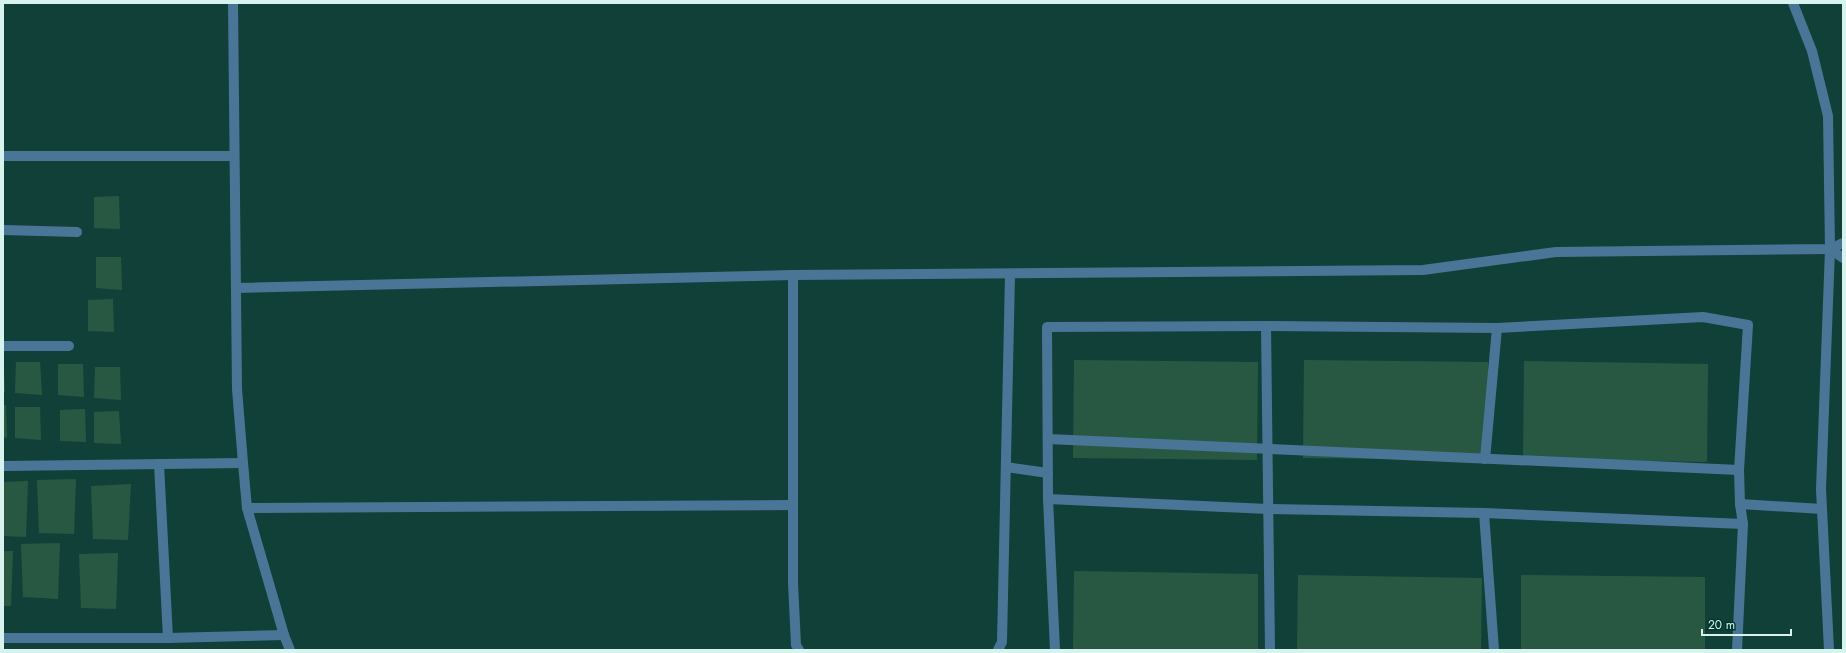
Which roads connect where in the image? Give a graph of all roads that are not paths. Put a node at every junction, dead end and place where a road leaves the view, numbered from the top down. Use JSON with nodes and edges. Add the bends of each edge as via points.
{"nodes":[{"id":1,"x":233,"y":3,"type":"edge"},
{"id":2,"x":1793,"y":3,"type":"edge"},
{"id":3,"x":3,"y":156,"type":"edge"},
{"id":4,"x":234,"y":156,"type":"junction"},
{"id":5,"x":3,"y":230,"type":"edge"},
{"id":6,"x":77,"y":232,"type":"dead end"},
{"id":7,"x":1843,"y":243,"type":"edge"},
{"id":8,"x":1830,"y":249,"type":"junction"},
{"id":9,"x":1843,"y":258,"type":"edge"},
{"id":10,"x":793,"y":275,"type":"junction"},
{"id":11,"x":1010,"y":275,"type":"junction"},
{"id":12,"x":236,"y":288,"type":"junction"},
{"id":13,"x":1266,"y":326,"type":"junction"},
{"id":14,"x":1497,"y":328,"type":"junction"},
{"id":15,"x":3,"y":346,"type":"edge"},
{"id":16,"x":69,"y":346,"type":"dead end"},
{"id":17,"x":1048,"y":439,"type":"junction"},
{"id":18,"x":1267,"y":449,"type":"junction"},
{"id":19,"x":1485,"y":459,"type":"junction"},
{"id":20,"x":243,"y":463,"type":"junction"},
{"id":21,"x":159,"y":464,"type":"junction"},
{"id":22,"x":3,"y":466,"type":"edge"},
{"id":23,"x":1006,"y":467,"type":"junction"},
{"id":24,"x":1739,"y":470,"type":"junction"},
{"id":25,"x":1048,"y":473,"type":"junction"},
{"id":26,"x":1048,"y":499,"type":"junction"},
{"id":27,"x":1740,"y":504,"type":"junction"},
{"id":28,"x":793,"y":505,"type":"junction"},
{"id":29,"x":247,"y":508,"type":"junction"},
{"id":30,"x":1268,"y":509,"type":"junction"},
{"id":31,"x":1822,"y":509,"type":"junction"},
{"id":32,"x":1484,"y":513,"type":"junction"},
{"id":33,"x":1744,"y":524,"type":"junction"},
{"id":34,"x":284,"y":635,"type":"junction"},
{"id":35,"x":3,"y":638,"type":"edge"},
{"id":36,"x":168,"y":638,"type":"junction"},
{"id":37,"x":290,"y":650,"type":"edge"},
{"id":38,"x":799,"y":650,"type":"edge"},
{"id":39,"x":998,"y":650,"type":"edge"},
{"id":40,"x":1054,"y":650,"type":"edge"},
{"id":41,"x":1270,"y":650,"type":"edge"},
{"id":42,"x":1494,"y":650,"type":"edge"},
{"id":43,"x":1737,"y":650,"type":"edge"},
{"id":44,"x":1829,"y":650,"type":"edge"}],
"edges":[{"from":1,"to":4,"type":"street"},
{"from":2,"to":8,"type":"street","via":[[1812,51],[1828,116]]},
{"from":3,"to":4,"type":"street"},
{"from":4,"to":12,"type":"street"},
{"from":5,"to":6,"type":"street"},
{"from":7,"to":8,"type":"street"},
{"from":8,"to":9,"type":"street"},
{"from":8,"to":11,"type":"street","via":[[1556,252],[1422,270]]},
{"from":8,"to":31,"type":"street"},
{"from":10,"to":11,"type":"street"},
{"from":10,"to":12,"type":"street"},
{"from":10,"to":28,"type":"street"},
{"from":11,"to":23,"type":"street"},
{"from":12,"to":20,"type":"street","via":[[237,389]]},
{"from":13,"to":14,"type":"street"},
{"from":13,"to":17,"type":"street","via":[[1047,327]]},
{"from":13,"to":18,"type":"street"},
{"from":14,"to":19,"type":"street"},
{"from":14,"to":24,"type":"street","via":[[1703,317],[1748,325]]},
{"from":15,"to":16,"type":"street"},
{"from":17,"to":18,"type":"street"},
{"from":17,"to":25,"type":"street"},
{"from":18,"to":19,"type":"street"},
{"from":18,"to":30,"type":"street"},
{"from":19,"to":24,"type":"street"},
{"from":20,"to":21,"type":"street"},
{"from":20,"to":29,"type":"street"},
{"from":21,"to":22,"type":"street"},
{"from":21,"to":36,"type":"street"},
{"from":23,"to":25,"type":"street"},
{"from":23,"to":39,"type":"street","via":[[1002,642]]},
{"from":24,"to":27,"type":"street"},
{"from":25,"to":26,"type":"street"},
{"from":26,"to":30,"type":"street"},
{"from":26,"to":40,"type":"street"},
{"from":27,"to":31,"type":"street"},
{"from":27,"to":33,"type":"street"},
{"from":28,"to":29,"type":"street"},
{"from":28,"to":38,"type":"street","via":[[793,591],[796,644]]},
{"from":29,"to":34,"type":"street"},
{"from":30,"to":32,"type":"street"},
{"from":30,"to":41,"type":"street"},
{"from":31,"to":44,"type":"street"},
{"from":32,"to":33,"type":"street"},
{"from":32,"to":42,"type":"street"},
{"from":33,"to":43,"type":"street"},
{"from":34,"to":36,"type":"street"},
{"from":34,"to":37,"type":"street"},
{"from":35,"to":36,"type":"street"}]}
